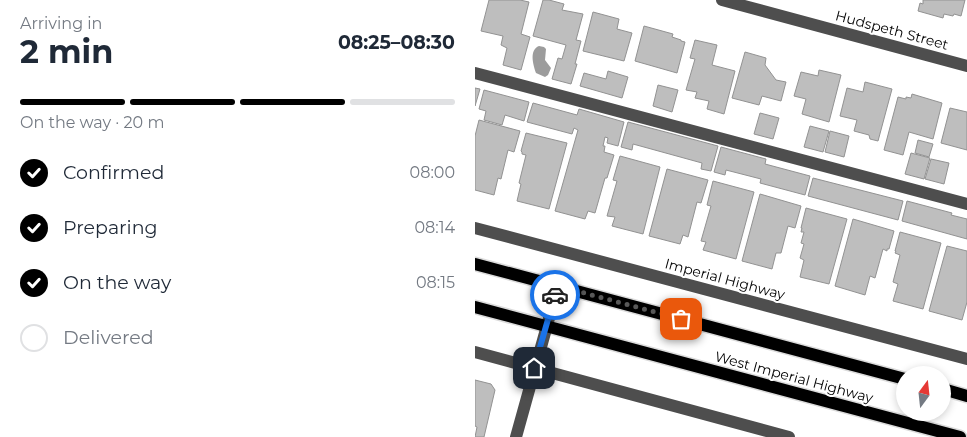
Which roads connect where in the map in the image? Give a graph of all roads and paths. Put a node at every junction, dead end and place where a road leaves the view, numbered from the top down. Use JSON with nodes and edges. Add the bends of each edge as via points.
{"nodes":[{"id":1,"x":722,"y":0,"type":"edge"},
{"id":2,"x":967,"y":66,"type":"edge"},
{"id":3,"x":475,"y":73,"type":"edge"},
{"id":4,"x":967,"y":204,"type":"edge"},
{"id":5,"x":475,"y":228,"type":"edge"},
{"id":6,"x":475,"y":264,"type":"edge"},
{"id":7,"x":558,"y":286,"type":"junction"},
{"id":8,"x":475,"y":307,"type":"edge"},
{"id":9,"x":547,"y":327,"type":"junction"},
{"id":10,"x":475,"y":352,"type":"edge"},
{"id":11,"x":967,"y":359,"type":"edge"},
{"id":12,"x":534,"y":368,"type":"junction"},
{"id":13,"x":896,"y":377,"type":"edge"},
{"id":14,"x":951,"y":391,"type":"edge"},
{"id":15,"x":967,"y":396,"type":"edge"},
{"id":16,"x":516,"y":437,"type":"edge"},
{"id":17,"x":789,"y":437,"type":"edge"},
{"id":18,"x":960,"y":437,"type":"edge"}],
"edges":[{"from":1,"to":2,"type":"street","name":"Hudspeth Street"},
{"from":3,"to":4,"type":"street"},
{"from":5,"to":11,"type":"street","name":"Imperial Highway"},
{"from":6,"to":7,"type":"main road","name":"West Imperial Highway"},
{"from":7,"to":9,"type":"street"},
{"from":7,"to":13,"type":"main road","name":"West Imperial Highway"},
{"from":8,"to":9,"type":"main road","name":"West Imperial Highway"},
{"from":9,"to":12,"type":"street"},
{"from":9,"to":18,"type":"main road","name":"West Imperial Highway"},
{"from":10,"to":12,"type":"street"},
{"from":12,"to":16,"type":"street"},
{"from":12,"to":17,"type":"street"},
{"from":14,"to":15,"type":"main road"}]}
